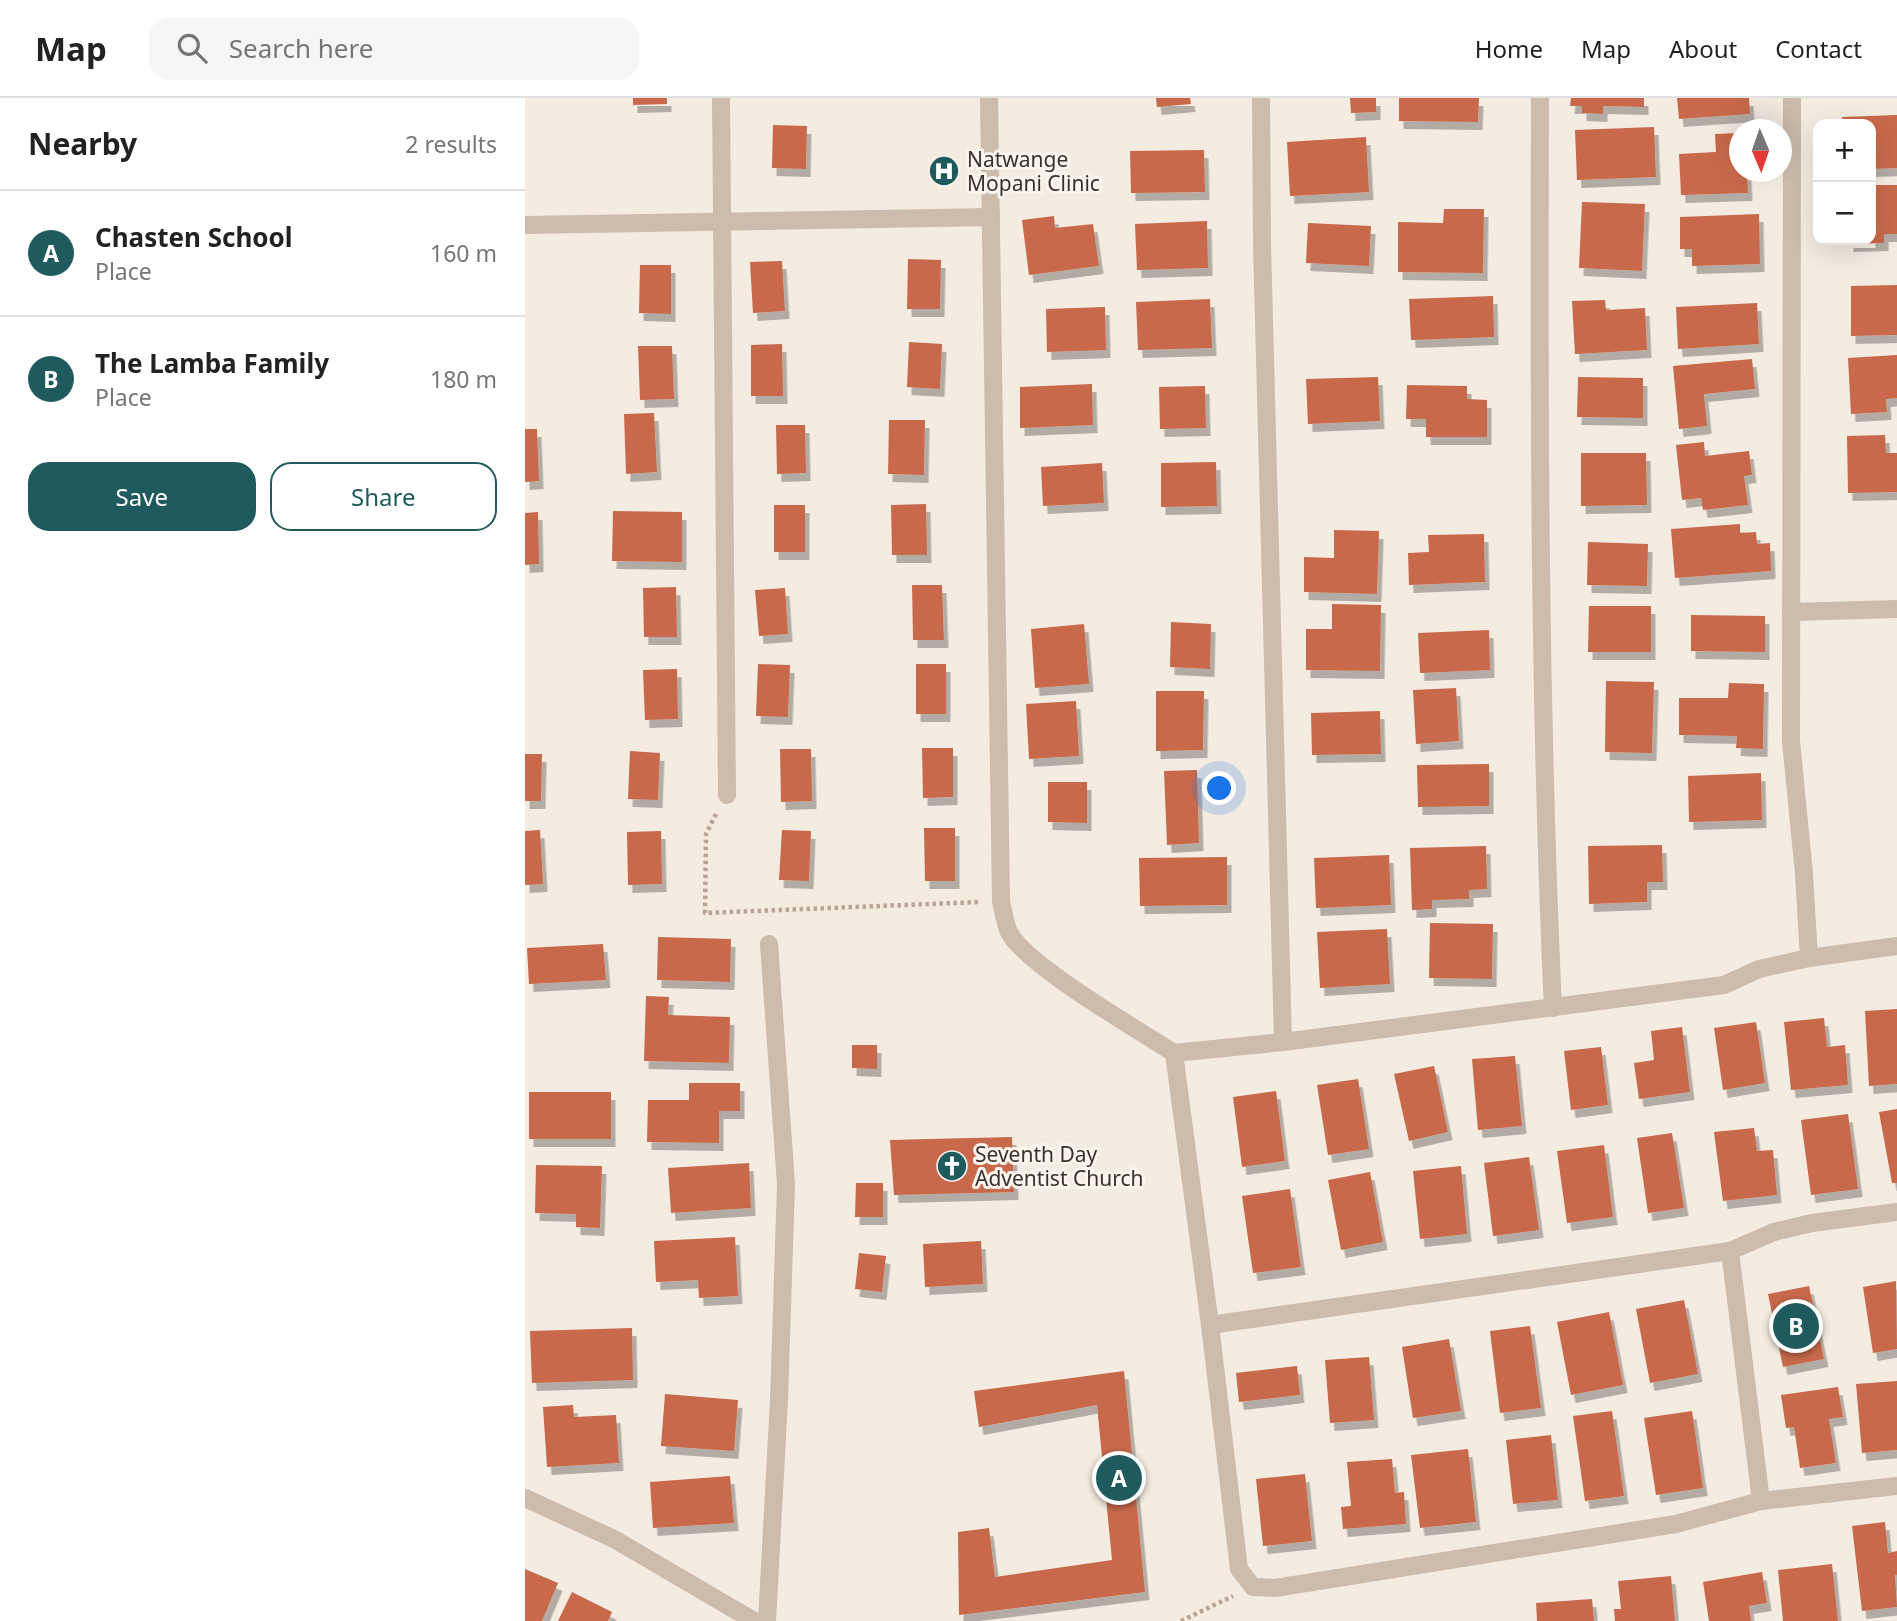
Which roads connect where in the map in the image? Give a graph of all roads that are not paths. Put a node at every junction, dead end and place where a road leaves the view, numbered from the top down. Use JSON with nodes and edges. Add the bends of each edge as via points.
{"nodes":[{"id":1,"x":721,"y":98,"type":"edge"},
{"id":2,"x":989,"y":98,"type":"edge"},
{"id":3,"x":1261,"y":98,"type":"edge"},
{"id":4,"x":1539,"y":98,"type":"edge"},
{"id":5,"x":1792,"y":98,"type":"edge"},
{"id":6,"x":991,"y":217,"type":"junction"},
{"id":7,"x":722,"y":223,"type":"junction"},
{"id":8,"x":525,"y":225,"type":"edge"},
{"id":9,"x":1897,"y":609,"type":"edge"},
{"id":10,"x":1791,"y":612,"type":"junction"},
{"id":11,"x":727,"y":795,"type":"road end"},
{"id":12,"x":769,"y":944,"type":"dead end"},
{"id":13,"x":1897,"y":946,"type":"edge"},
{"id":14,"x":1809,"y":958,"type":"junction"},
{"id":15,"x":1553,"y":1008,"type":"junction"},
{"id":16,"x":1283,"y":1042,"type":"junction"},
{"id":17,"x":1174,"y":1053,"type":"junction"},
{"id":18,"x":1897,"y":1212,"type":"edge"},
{"id":19,"x":1730,"y":1251,"type":"junction"},
{"id":20,"x":1210,"y":1325,"type":"junction"},
{"id":21,"x":1897,"y":1486,"type":"edge"},
{"id":22,"x":525,"y":1499,"type":"edge"},
{"id":23,"x":1761,"y":1500,"type":"junction"},
{"id":24,"x":754,"y":1621,"type":"edge"},
{"id":25,"x":767,"y":1621,"type":"edge"}],
"edges":[{"from":1,"to":7,"type":"street"},
{"from":2,"to":6,"type":"street"},
{"from":3,"to":16,"type":"street"},
{"from":4,"to":15,"type":"street","via":[[1541,556]]},
{"from":5,"to":10,"type":"street"},
{"from":6,"to":7,"type":"street"},
{"from":6,"to":17,"type":"street","via":[[1001,901],[1009,933],[1027,955]]},
{"from":7,"to":8,"type":"street"},
{"from":7,"to":11,"type":"street"},
{"from":9,"to":10,"type":"street"},
{"from":10,"to":14,"type":"street","via":[[1791,741]]},
{"from":12,"to":25,"type":"street","via":[[786,1184]]},
{"from":13,"to":14,"type":"street"},
{"from":14,"to":15,"type":"street","via":[[1759,969],[1724,985]]},
{"from":15,"to":16,"type":"street"},
{"from":16,"to":17,"type":"street"},
{"from":17,"to":20,"type":"street"},
{"from":18,"to":19,"type":"street","via":[[1774,1231]]},
{"from":19,"to":20,"type":"street"},
{"from":19,"to":23,"type":"street"},
{"from":20,"to":23,"type":"street","via":[[1239,1569],[1253,1587],[1275,1588],[1676,1524]]},
{"from":21,"to":23,"type":"street"},
{"from":22,"to":24,"type":"street","via":[[614,1539]]}]}
